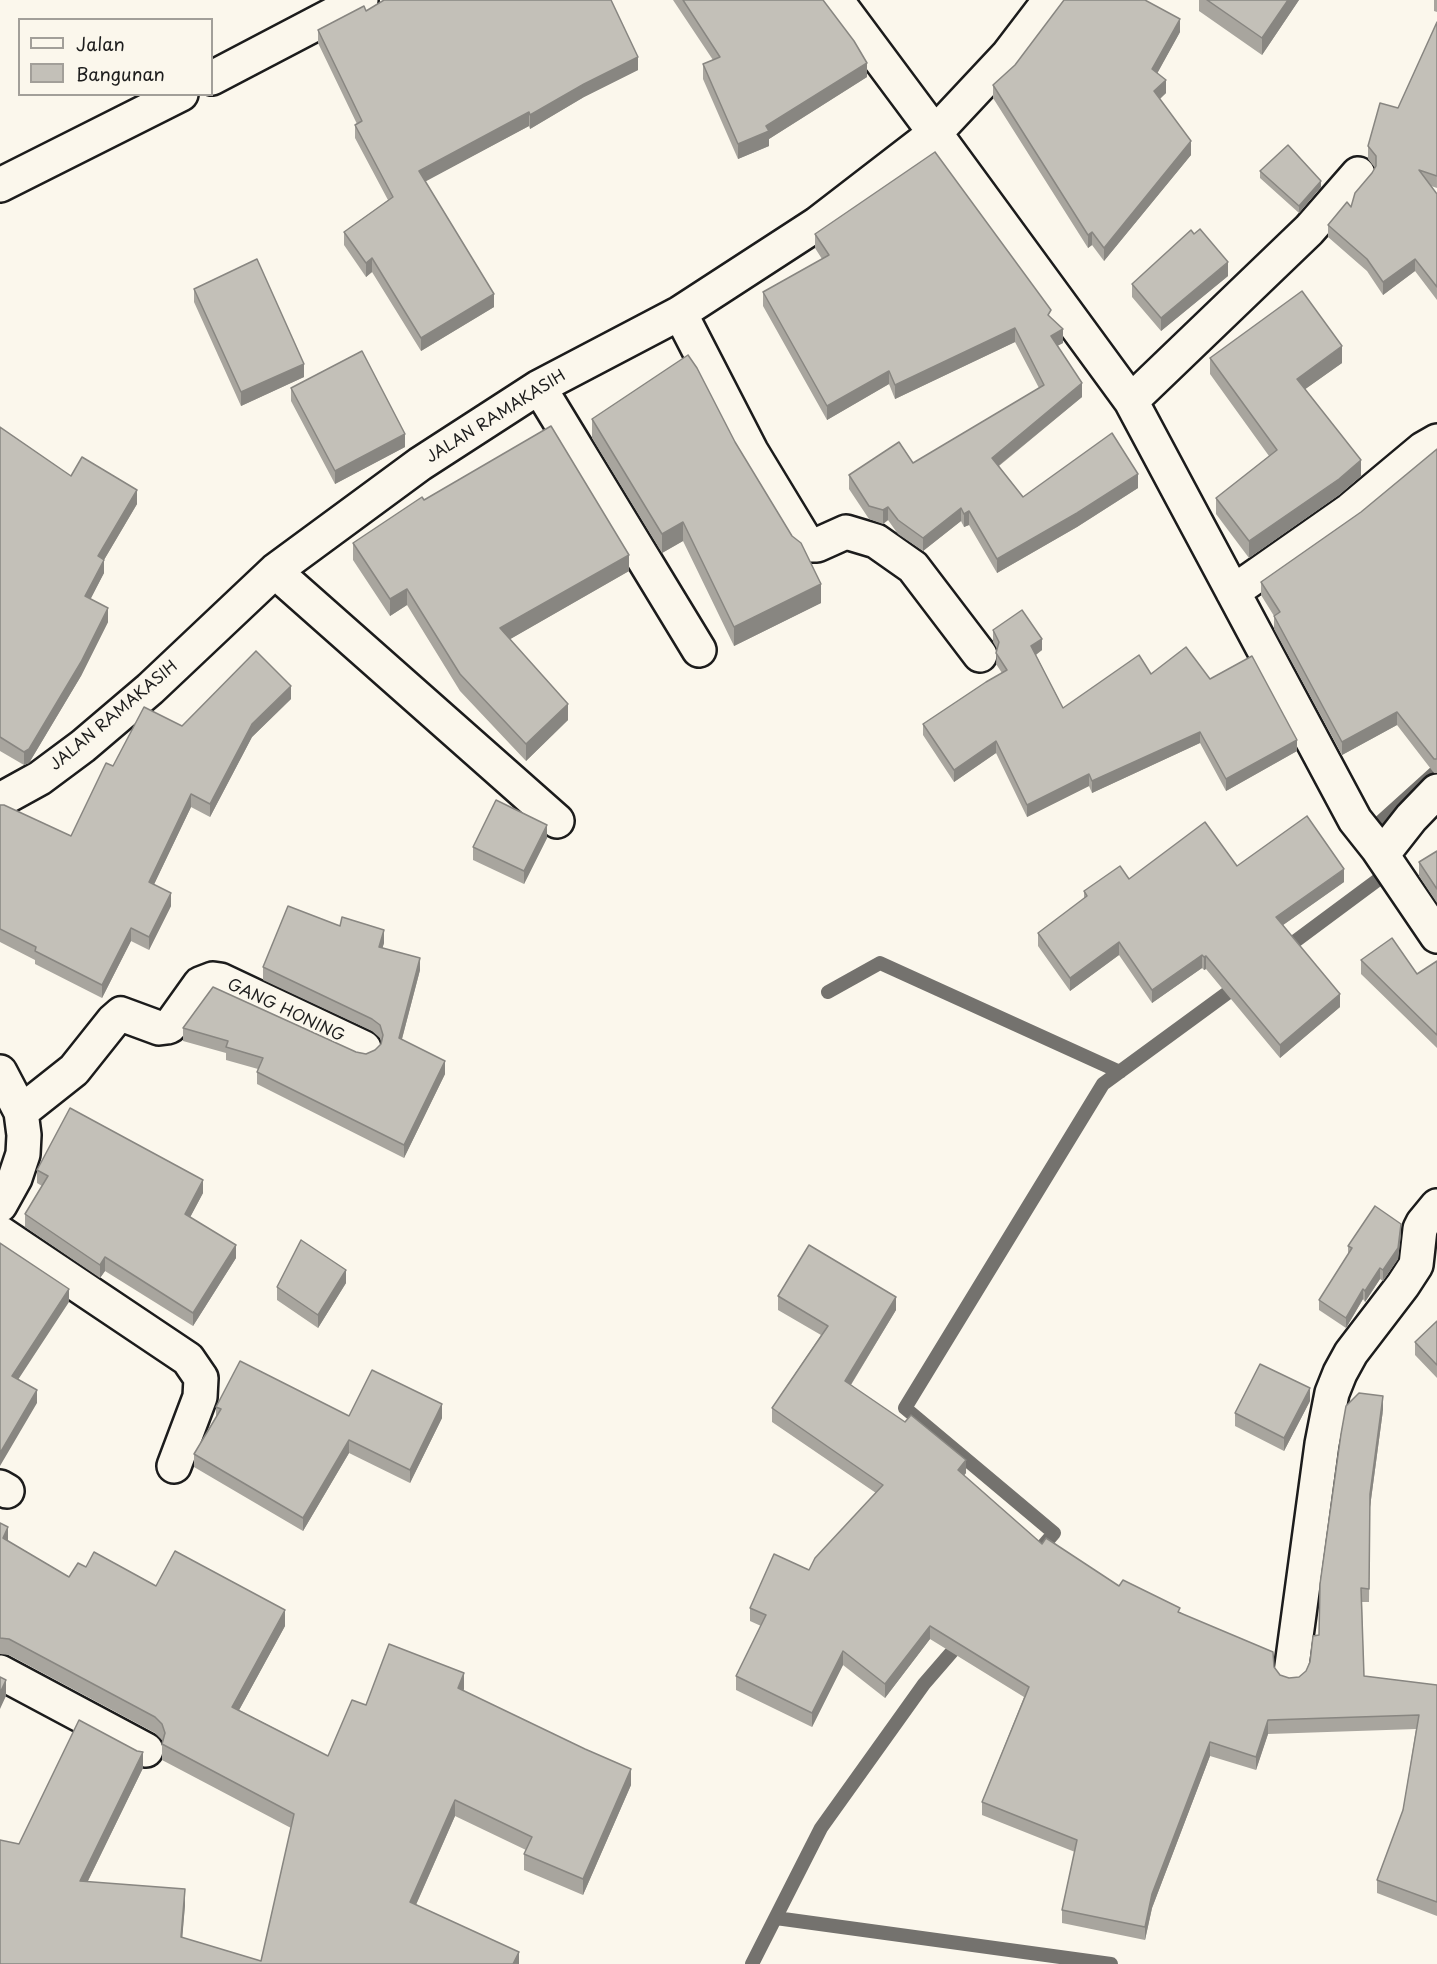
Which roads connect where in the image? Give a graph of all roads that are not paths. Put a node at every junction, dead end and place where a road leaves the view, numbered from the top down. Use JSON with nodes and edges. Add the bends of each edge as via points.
{"nodes":[{"id":1,"x":361,"y":0,"type":"edge"},
{"id":2,"x":836,"y":0,"type":"edge"},
{"id":3,"x":1050,"y":0,"type":"edge"},
{"id":4,"x":327,"y":8,"type":"edge"},
{"id":5,"x":213,"y":77,"type":"edge"},
{"id":6,"x":177,"y":96,"type":"edge"},
{"id":7,"x":935,"y":133,"type":"junction"},
{"id":8,"x":1358,"y":174,"type":"dead end"},
{"id":9,"x":0,"y":185,"type":"edge"},
{"id":10,"x":680,"y":313,"type":"junction"},
{"id":11,"x":539,"y":387,"type":"junction"},
{"id":12,"x":1131,"y":401,"type":"junction"},
{"id":13,"x":1437,"y":441,"type":"edge"},
{"id":14,"x":276,"y":570,"type":"junction"},
{"id":15,"x":1233,"y":592,"type":"junction"},
{"id":16,"x":699,"y":650,"type":"dead end"},
{"id":17,"x":980,"y":655,"type":"dead end"},
{"id":18,"x":1437,"y":791,"type":"edge"},
{"id":19,"x":0,"y":800,"type":"edge"},
{"id":20,"x":557,"y":821,"type":"dead end"},
{"id":21,"x":1380,"y":852,"type":"junction"},
{"id":22,"x":1437,"y":936,"type":"edge"},
{"id":23,"x":364,"y":1047,"type":"dead end"},
{"id":24,"x":0,"y":1072,"type":"edge"},
{"id":25,"x":21,"y":1112,"type":"junction"},
{"id":26,"x":0,"y":1205,"type":"edge"},
{"id":27,"x":1437,"y":1206,"type":"edge"},
{"id":28,"x":0,"y":1233,"type":"edge"},
{"id":29,"x":174,"y":1466,"type":"dead end"},
{"id":30,"x":0,"y":1672,"type":"edge"},
{"id":31,"x":1291,"y":1673,"type":"dead end"},
{"id":32,"x":146,"y":1750,"type":"dead end"}],
"edges":[{"from":1,"to":4,"type":"street"},
{"from":2,"to":7,"type":"street"},
{"from":3,"to":7,"type":"street","name":"JALAN RAMAKASIH","via":[[1008,55]]},
{"from":4,"to":5,"type":"street"},
{"from":6,"to":9,"type":"street"},
{"from":7,"to":10,"type":"street","name":"JALAN RAMAKASIH","via":[[817,224]]},
{"from":7,"to":12,"type":"street"},
{"from":8,"to":12,"type":"street","via":[[1309,230]]},
{"from":10,"to":11,"type":"street","name":"JALAN RAMAKASIH"},
{"from":10,"to":17,"type":"street","via":[[751,451],[808,545],[818,545],[846,532],[876,541],[913,567]]},
{"from":11,"to":14,"type":"street","name":"JALAN RAMAKASIH","via":[[420,464]]},
{"from":11,"to":16,"type":"street"},
{"from":12,"to":15,"type":"street"},
{"from":13,"to":15,"type":"street","via":[[1350,510]]},
{"from":14,"to":19,"type":"street","name":"JALAN RAMAKASIH","via":[[150,689],[83,746],[40,778]]},
{"from":14,"to":20,"type":"street"},
{"from":15,"to":21,"type":"street","via":[[1355,820]]},
{"from":18,"to":21,"type":"street"},
{"from":21,"to":22,"type":"street"},
{"from":23,"to":25,"type":"street","name":"GANG HONING","via":[[213,979],[200,984],[170,1026],[159,1028],[121,1014],[74,1070]]},
{"from":24,"to":25,"type":"street"},
{"from":25,"to":26,"type":"street","via":[[23,1154]]},
{"from":27,"to":31,"type":"street","via":[[1422,1223],[1416,1265],[1351,1353],[1332,1392]]},
{"from":28,"to":29,"type":"street","via":[[188,1359],[201,1378],[200,1396]]},
{"from":30,"to":32,"type":"street"}]}
